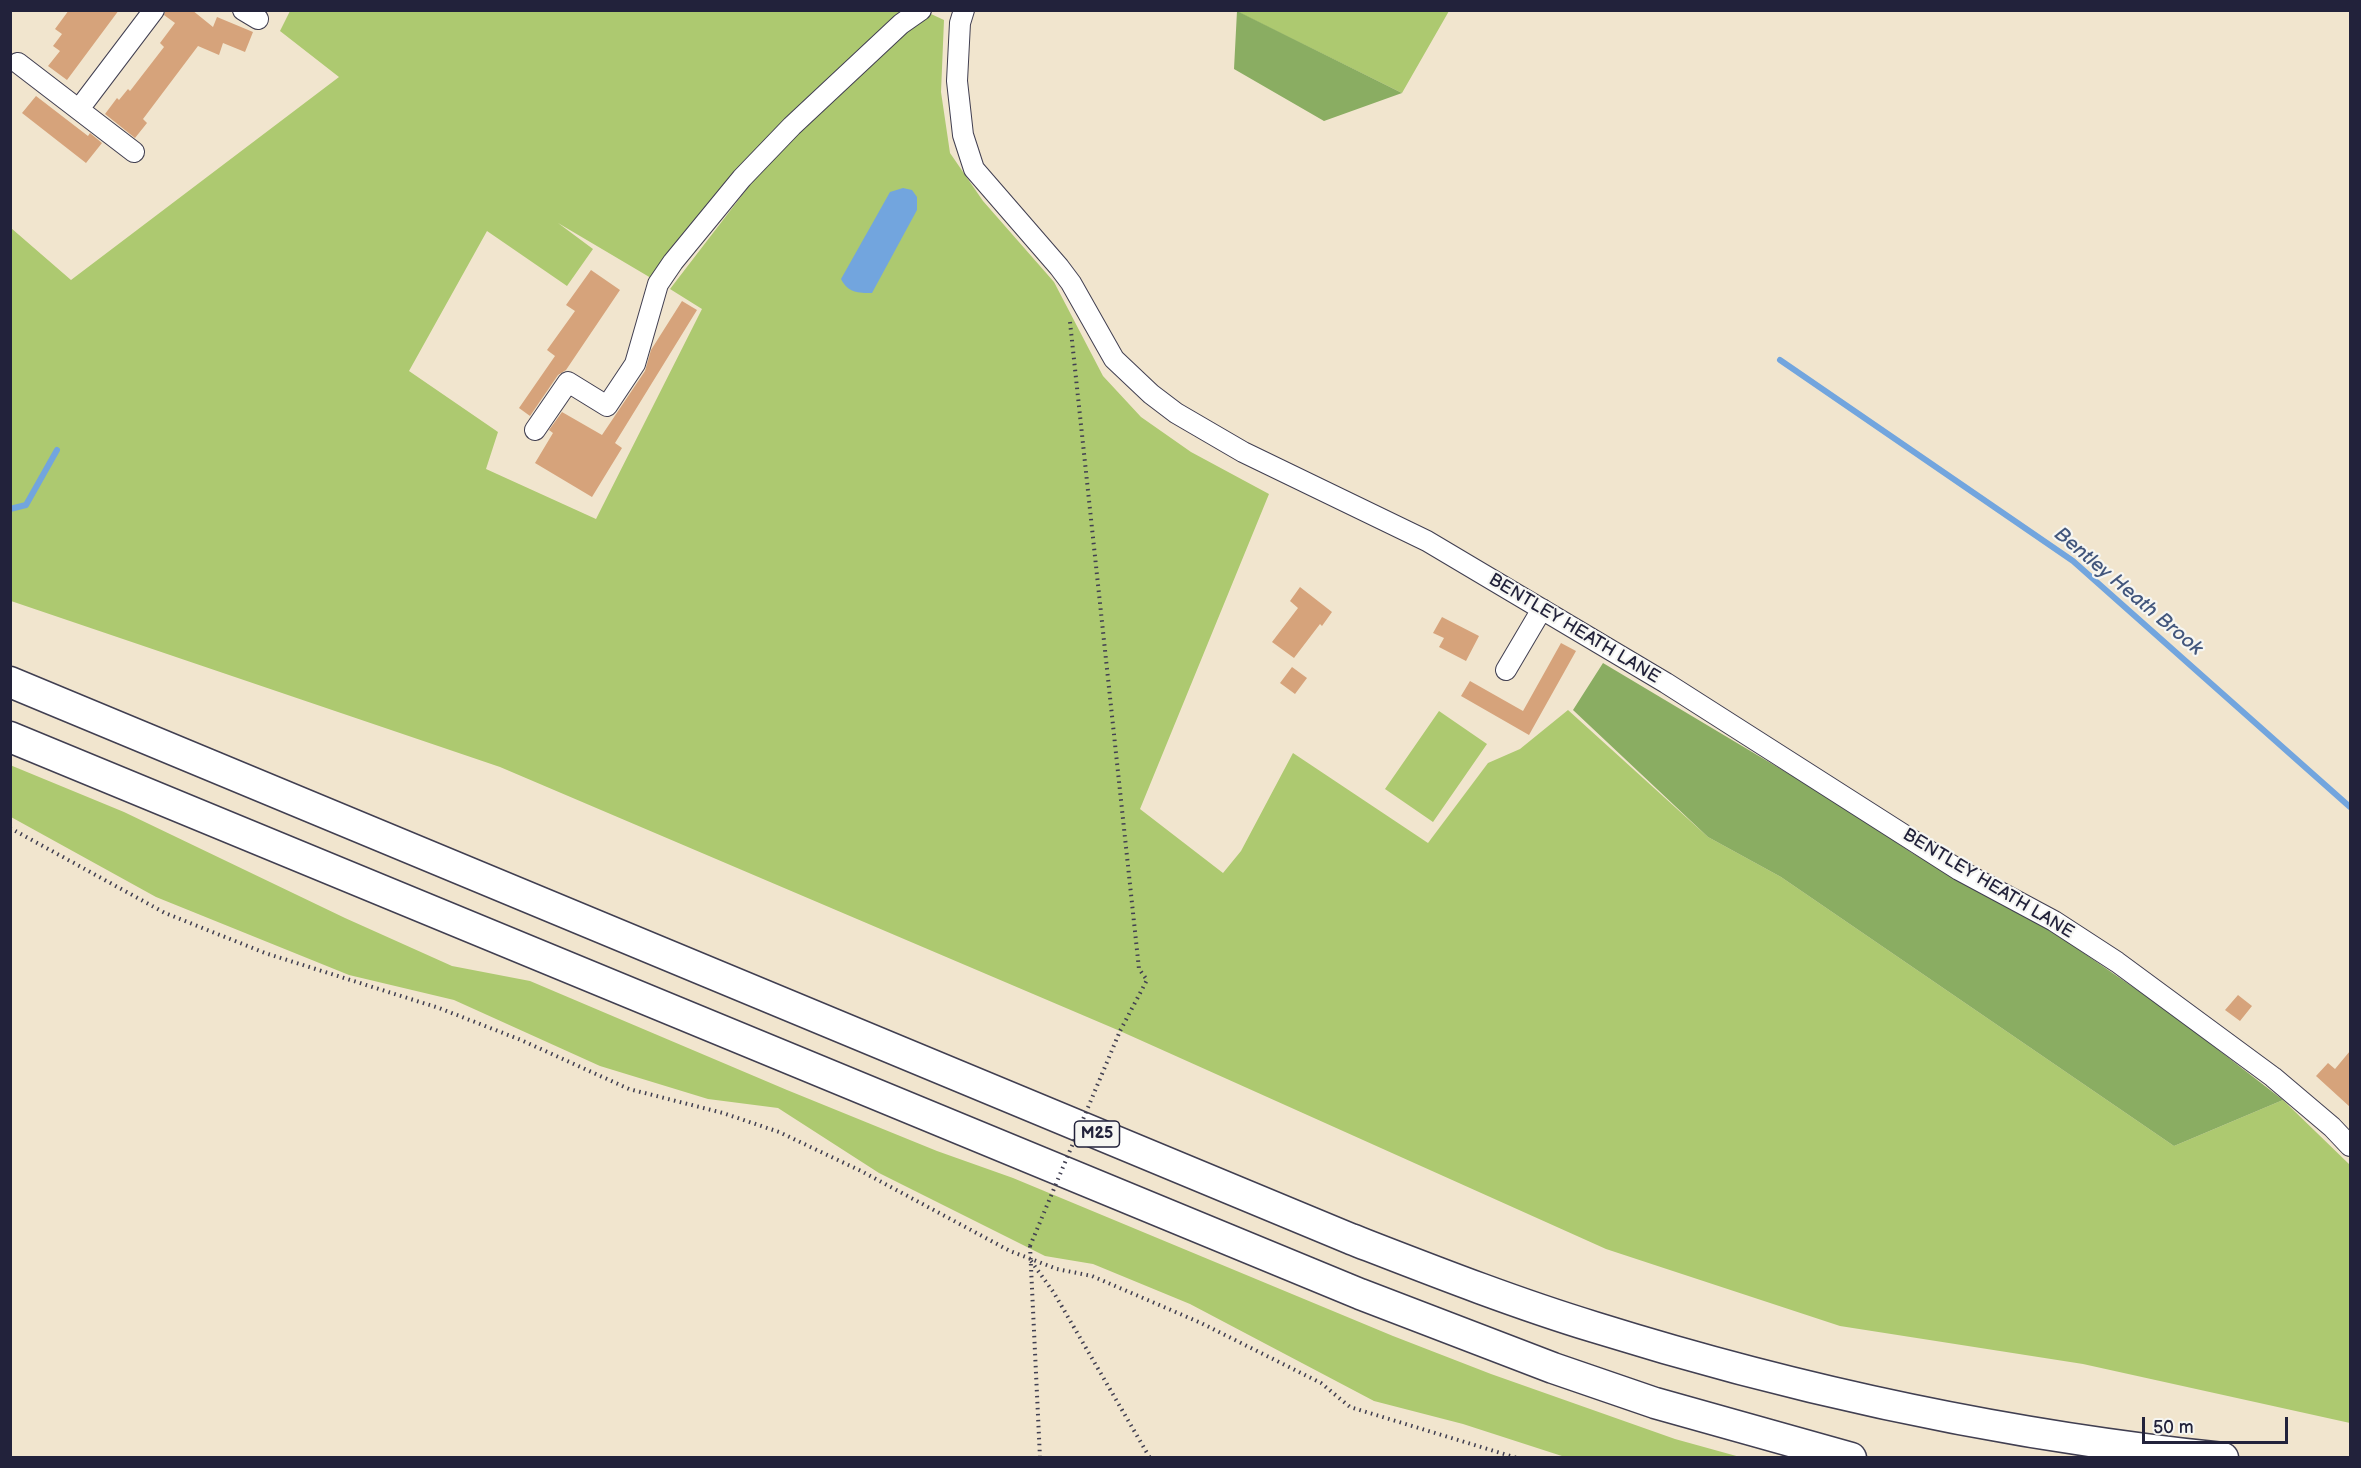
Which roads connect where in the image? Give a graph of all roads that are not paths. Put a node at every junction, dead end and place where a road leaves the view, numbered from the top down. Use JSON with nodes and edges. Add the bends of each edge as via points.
{"nodes":[{"id":1,"x":154,"y":10,"type":"edge"},
{"id":2,"x":921,"y":10,"type":"edge"},
{"id":3,"x":964,"y":10,"type":"edge"},
{"id":4,"x":18,"y":63,"type":"dead end"},
{"id":5,"x":79,"y":109,"type":"junction"},
{"id":6,"x":134,"y":152,"type":"dead end"},
{"id":7,"x":535,"y":430,"type":"dead end"},
{"id":8,"x":1542,"y":609,"type":"junction"},
{"id":9,"x":1506,"y":670,"type":"dead end"},
{"id":10,"x":10,"y":682,"type":"edge"},
{"id":11,"x":10,"y":737,"type":"edge"},
{"id":12,"x":2350,"y":1146,"type":"edge"},
{"id":13,"x":1851,"y":1458,"type":"edge"},
{"id":14,"x":2223,"y":1458,"type":"edge"}],
"edges":[{"from":1,"to":5,"type":"street"},
{"from":2,"to":7,"type":"street","via":[[792,126],[742,178],[673,262],[658,284],[635,364],[607,406],[568,382]]},
{"from":3,"to":8,"type":"street","name":"BENTLEY HEATH LANE","via":[[957,81],[963,135],[974,169],[1059,267],[1114,359],[1176,413],[1243,452],[1427,541]]},
{"from":4,"to":5,"type":"street"},
{"from":5,"to":6,"type":"street"},
{"from":8,"to":9,"type":"street"},
{"from":8,"to":12,"type":"street","name":"BENTLEY HEATH LANE","via":[[1666,683],[1959,870],[2054,921],[2116,962],[2273,1077]]},
{"from":10,"to":14,"type":"highway","number":"M25","via":[[1467,1284],[1592,1326],[1789,1383],[2015,1430]]},
{"from":11,"to":13,"type":"highway","number":"M25","via":[[1360,1294],[1655,1403]]}]}
